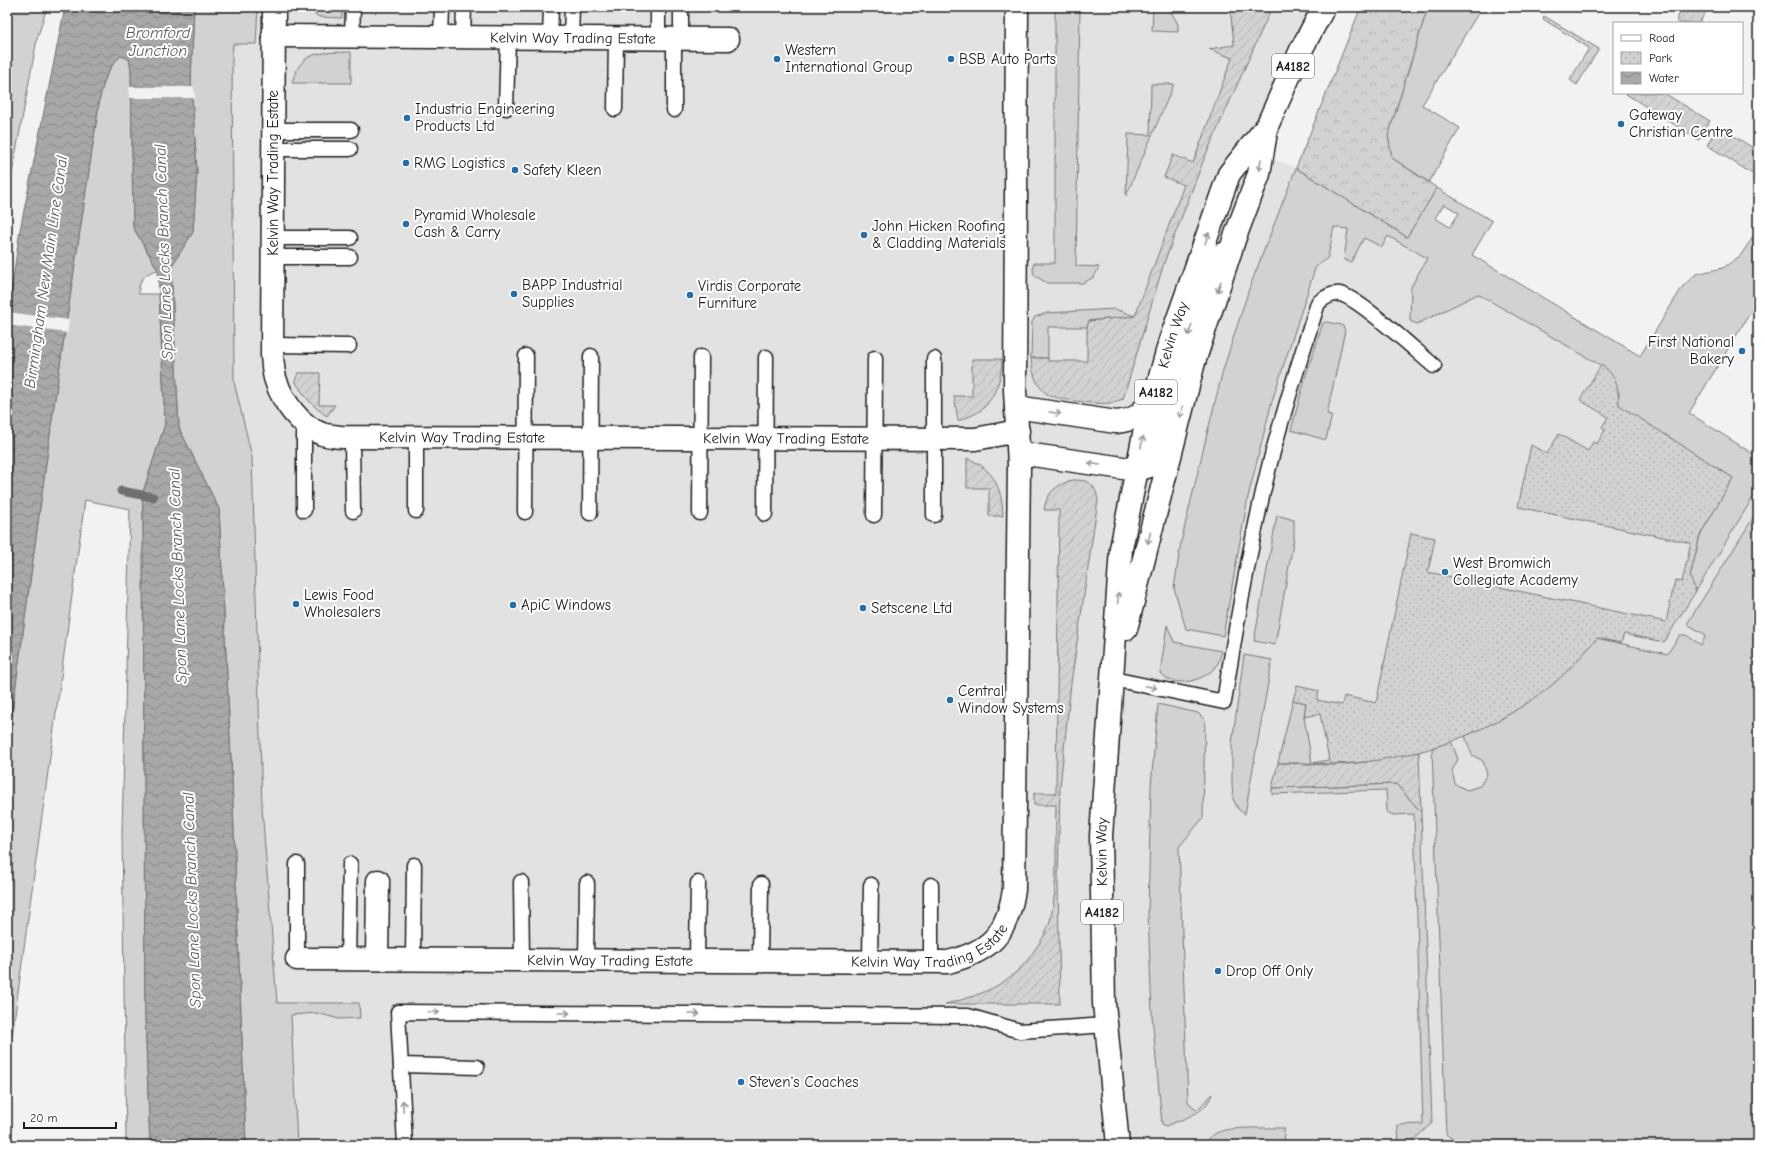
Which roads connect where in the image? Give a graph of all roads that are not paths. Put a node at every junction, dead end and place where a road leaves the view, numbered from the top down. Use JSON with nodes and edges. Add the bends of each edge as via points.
{"nodes":[{"id":1,"x":274,"y":7,"type":"edge"},
{"id":2,"x":353,"y":7,"type":"edge"},
{"id":3,"x":442,"y":7,"type":"edge"},
{"id":4,"x":464,"y":7,"type":"edge"},
{"id":5,"x":551,"y":7,"type":"edge"},
{"id":6,"x":572,"y":7,"type":"edge"},
{"id":7,"x":658,"y":7,"type":"edge"},
{"id":8,"x":681,"y":7,"type":"edge"},
{"id":9,"x":1017,"y":7,"type":"edge"},
{"id":10,"x":1321,"y":8,"type":"edge"},
{"id":11,"x":273,"y":36,"type":"junction"},
{"id":12,"x":352,"y":36,"type":"junction"},
{"id":13,"x":441,"y":37,"type":"junction"},
{"id":14,"x":464,"y":37,"type":"junction"},
{"id":15,"x":508,"y":38,"type":"junction"},
{"id":16,"x":561,"y":38,"type":"junction"},
{"id":17,"x":616,"y":39,"type":"junction"},
{"id":18,"x":671,"y":39,"type":"junction"},
{"id":19,"x":728,"y":39,"type":"dead end"},
{"id":20,"x":506,"y":108,"type":"dead end"},
{"id":21,"x":615,"y":109,"type":"dead end"},
{"id":22,"x":674,"y":110,"type":"dead end"},
{"id":23,"x":1267,"y":126,"type":"junction"},
{"id":24,"x":351,"y":130,"type":"dead end"},
{"id":25,"x":273,"y":139,"type":"junction"},
{"id":26,"x":350,"y":149,"type":"dead end"},
{"id":27,"x":350,"y":238,"type":"dead end"},
{"id":28,"x":272,"y":248,"type":"junction"},
{"id":29,"x":1230,"y":252,"type":"junction"},
{"id":30,"x":350,"y":257,"type":"dead end"},
{"id":31,"x":272,"y":345,"type":"junction"},
{"id":32,"x":349,"y":346,"type":"dead end"},
{"id":33,"x":526,"y":356,"type":"dead end"},
{"id":34,"x":591,"y":356,"type":"dead end"},
{"id":35,"x":701,"y":357,"type":"dead end"},
{"id":36,"x":766,"y":357,"type":"dead end"},
{"id":37,"x":875,"y":358,"type":"dead end"},
{"id":38,"x":934,"y":359,"type":"dead end"},
{"id":39,"x":1434,"y":366,"type":"dead end"},
{"id":40,"x":1155,"y":394,"type":"junction"},
{"id":41,"x":1016,"y":407,"type":"junction"},
{"id":42,"x":304,"y":422,"type":"junction"},
{"id":43,"x":1018,"y":431,"type":"junction"},
{"id":44,"x":352,"y":436,"type":"junction"},
{"id":45,"x":416,"y":437,"type":"junction"},
{"id":46,"x":525,"y":437,"type":"junction"},
{"id":47,"x":590,"y":438,"type":"junction"},
{"id":48,"x":700,"y":438,"type":"junction"},
{"id":49,"x":765,"y":439,"type":"junction"},
{"id":50,"x":875,"y":439,"type":"junction"},
{"id":51,"x":934,"y":439,"type":"junction"},
{"id":52,"x":1019,"y":454,"type":"junction"},
{"id":53,"x":1137,"y":470,"type":"junction"},
{"id":54,"x":304,"y":510,"type":"dead end"},
{"id":55,"x":353,"y":511,"type":"dead end"},
{"id":56,"x":416,"y":511,"type":"dead end"},
{"id":57,"x":525,"y":512,"type":"dead end"},
{"id":58,"x":590,"y":513,"type":"dead end"},
{"id":59,"x":700,"y":513,"type":"dead end"},
{"id":60,"x":765,"y":514,"type":"dead end"},
{"id":61,"x":874,"y":515,"type":"dead end"},
{"id":62,"x":934,"y":515,"type":"dead end"},
{"id":63,"x":1113,"y":678,"type":"junction"},
{"id":64,"x":297,"y":864,"type":"dead end"},
{"id":65,"x":350,"y":864,"type":"dead end"},
{"id":66,"x":414,"y":865,"type":"dead end"},
{"id":67,"x":378,"y":881,"type":"dead end"},
{"id":68,"x":522,"y":882,"type":"dead end"},
{"id":69,"x":587,"y":883,"type":"dead end"},
{"id":70,"x":698,"y":883,"type":"dead end"},
{"id":71,"x":761,"y":884,"type":"dead end"},
{"id":72,"x":871,"y":885,"type":"dead end"},
{"id":73,"x":931,"y":885,"type":"dead end"},
{"id":74,"x":298,"y":959,"type":"joint"},
{"id":75,"x":348,"y":959,"type":"junction"},
{"id":76,"x":377,"y":959,"type":"junction"},
{"id":77,"x":413,"y":960,"type":"junction"},
{"id":78,"x":522,"y":960,"type":"junction"},
{"id":79,"x":586,"y":960,"type":"junction"},
{"id":80,"x":697,"y":961,"type":"junction"},
{"id":81,"x":760,"y":962,"type":"junction"},
{"id":82,"x":870,"y":962,"type":"junction"},
{"id":83,"x":931,"y":962,"type":"junction"},
{"id":84,"x":1106,"y":1025,"type":"junction"},
{"id":85,"x":401,"y":1065,"type":"junction"},
{"id":86,"x":478,"y":1066,"type":"dead end"},
{"id":87,"x":405,"y":1145,"type":"edge"},
{"id":88,"x":1118,"y":1145,"type":"edge"}],
"edges":[{"from":1,"to":11,"type":"street","name":"Kelvin Way Trading Estate"},
{"from":2,"to":12,"type":"lane"},
{"from":3,"to":13,"type":"lane"},
{"from":4,"to":14,"type":"lane"},
{"from":5,"to":16,"type":"lane"},
{"from":6,"to":16,"type":"lane"},
{"from":7,"to":18,"type":"lane"},
{"from":8,"to":18,"type":"lane"},
{"from":9,"to":41,"type":"street","name":"Kelvin Way Trading Estate"},
{"from":10,"to":23,"type":"street","name":"Kelvin Way","number":"A4182"},
{"from":11,"to":12,"type":"street","name":"Kelvin Way Trading Estate"},
{"from":11,"to":25,"type":"street","name":"Kelvin Way Trading Estate"},
{"from":12,"to":13,"type":"street","name":"Kelvin Way Trading Estate"},
{"from":13,"to":14,"type":"street","name":"Kelvin Way Trading Estate"},
{"from":14,"to":15,"type":"street","name":"Kelvin Way Trading Estate"},
{"from":15,"to":16,"type":"street","name":"Kelvin Way Trading Estate"},
{"from":15,"to":20,"type":"lane"},
{"from":16,"to":17,"type":"street","name":"Kelvin Way Trading Estate"},
{"from":17,"to":18,"type":"street","name":"Kelvin Way Trading Estate"},
{"from":17,"to":21,"type":"lane"},
{"from":18,"to":19,"type":"street","name":"Kelvin Way Trading Estate"},
{"from":18,"to":22,"type":"lane"},
{"from":23,"to":29,"type":"street","name":"Kelvin Way","number":"A4182","one_way":true,"via":[[1259,174]]},
{"from":40,"to":23,"type":"street","name":"Kelvin Way","number":"A4182","one_way":true,"via":[[1170,341],[1229,174]]},
{"from":24,"to":25,"type":"lane"},
{"from":25,"to":26,"type":"lane"},
{"from":25,"to":28,"type":"street","name":"Kelvin Way Trading Estate"},
{"from":27,"to":28,"type":"lane"},
{"from":28,"to":30,"type":"lane"},
{"from":28,"to":31,"type":"street","name":"Kelvin Way Trading Estate"},
{"from":29,"to":53,"type":"street","one_way":true,"via":[[1212,258],[1165,412],[1152,465]]},
{"from":29,"to":63,"type":"street","name":"Kelvin Way","number":"A4182","one_way":true,"via":[[1194,362]]},
{"from":31,"to":32,"type":"lane"},
{"from":31,"to":42,"type":"street","name":"Kelvin Way Trading Estate","via":[[276,379],[283,397]]},
{"from":33,"to":46,"type":"lane"},
{"from":34,"to":47,"type":"lane"},
{"from":35,"to":48,"type":"lane"},
{"from":36,"to":49,"type":"lane"},
{"from":37,"to":50,"type":"lane"},
{"from":38,"to":51,"type":"lane"},
{"from":63,"to":39,"type":"lane","one_way":true,"via":[[1224,702],[1238,616],[1267,475],[1318,303],[1327,296],[1340,294],[1359,304]]},
{"from":41,"to":40,"type":"street","one_way":true,"via":[[1116,422],[1129,421],[1136,417]]},
{"from":53,"to":40,"type":"street","name":"Kelvin Way","number":"A4182","one_way":true},
{"from":41,"to":43,"type":"street","name":"Kelvin Way Trading Estate"},
{"from":42,"to":44,"type":"street","name":"Kelvin Way Trading Estate","via":[[322,434]]},
{"from":42,"to":54,"type":"lane"},
{"from":43,"to":51,"type":"street","name":"Kelvin Way Trading Estate","via":[[975,440]]},
{"from":43,"to":52,"type":"street","name":"Kelvin Way Trading Estate"},
{"from":44,"to":45,"type":"street","name":"Kelvin Way Trading Estate"},
{"from":44,"to":55,"type":"lane"},
{"from":45,"to":46,"type":"street","name":"Kelvin Way Trading Estate"},
{"from":45,"to":56,"type":"lane"},
{"from":46,"to":47,"type":"street","name":"Kelvin Way Trading Estate"},
{"from":46,"to":57,"type":"lane"},
{"from":47,"to":48,"type":"street","name":"Kelvin Way Trading Estate"},
{"from":47,"to":58,"type":"lane"},
{"from":48,"to":49,"type":"street","name":"Kelvin Way Trading Estate"},
{"from":48,"to":59,"type":"lane"},
{"from":49,"to":50,"type":"street","name":"Kelvin Way Trading Estate"},
{"from":49,"to":60,"type":"lane"},
{"from":50,"to":51,"type":"street","name":"Kelvin Way Trading Estate"},
{"from":50,"to":61,"type":"lane"},
{"from":51,"to":62,"type":"lane"},
{"from":53,"to":52,"type":"street","one_way":true},
{"from":52,"to":83,"type":"street","name":"Kelvin Way Trading Estate","via":[[1014,890],[1011,910],[1002,930],[986,946],[967,957],[948,962]]},
{"from":63,"to":53,"type":"street","name":"Kelvin Way","number":"A4182","one_way":true,"via":[[1121,549]]},
{"from":63,"to":84,"type":"street","name":"Kelvin Way","number":"A4182","via":[[1101,836]]},
{"from":64,"to":74,"type":"lane"},
{"from":65,"to":75,"type":"lane"},
{"from":66,"to":77,"type":"lane"},
{"from":67,"to":76,"type":"street"},
{"from":68,"to":78,"type":"lane"},
{"from":69,"to":79,"type":"lane"},
{"from":70,"to":80,"type":"lane"},
{"from":71,"to":81,"type":"lane"},
{"from":72,"to":82,"type":"lane"},
{"from":73,"to":83,"type":"lane"},
{"from":74,"to":75,"type":"street","name":"Kelvin Way Trading Estate"},
{"from":75,"to":76,"type":"street","name":"Kelvin Way Trading Estate"},
{"from":76,"to":77,"type":"street","name":"Kelvin Way Trading Estate"},
{"from":77,"to":78,"type":"street","name":"Kelvin Way Trading Estate"},
{"from":78,"to":79,"type":"street","name":"Kelvin Way Trading Estate"},
{"from":79,"to":80,"type":"street","name":"Kelvin Way Trading Estate"},
{"from":80,"to":81,"type":"street","name":"Kelvin Way Trading Estate"},
{"from":81,"to":82,"type":"street","name":"Kelvin Way Trading Estate"},
{"from":82,"to":83,"type":"street","name":"Kelvin Way Trading Estate"},
{"from":85,"to":84,"type":"lane","one_way":true,"via":[[398,1012],[732,1019],[968,1016],[1020,1031]]},
{"from":84,"to":88,"type":"street","name":"Kelvin Way","number":"A4182"},
{"from":85,"to":86,"type":"lane"},
{"from":87,"to":85,"type":"lane","one_way":true}]}
